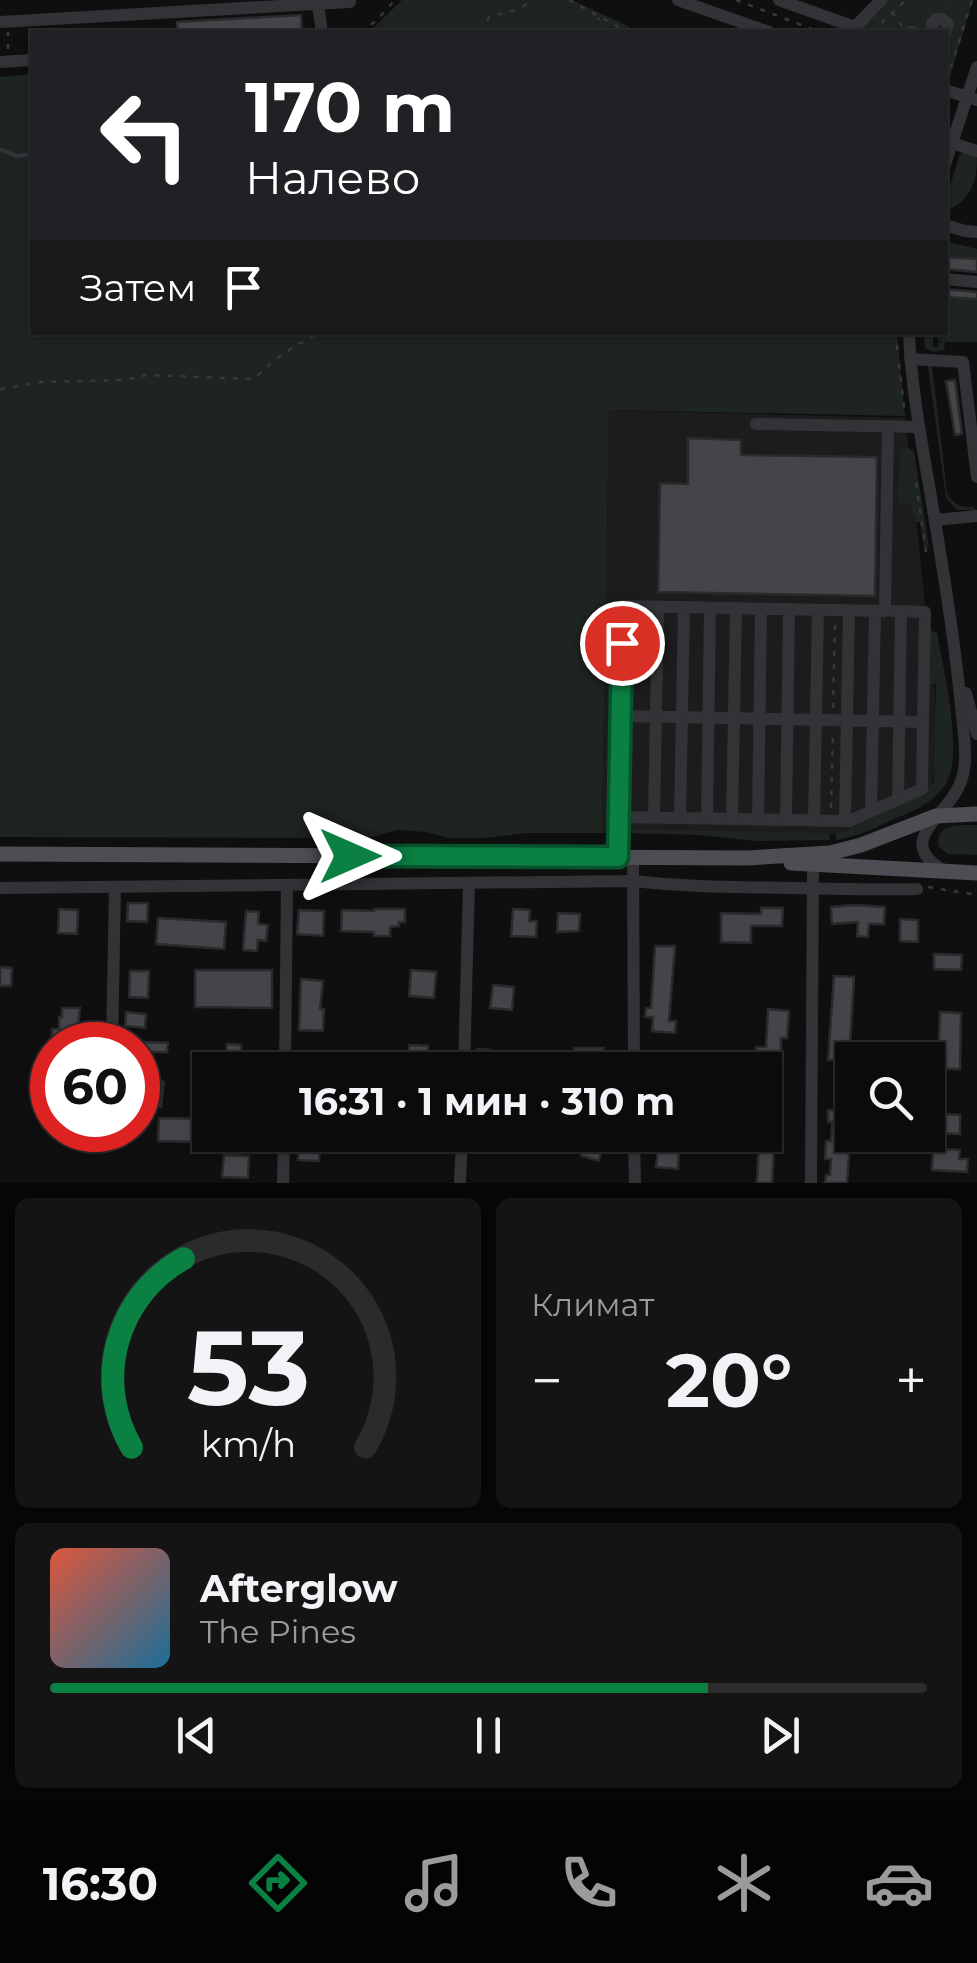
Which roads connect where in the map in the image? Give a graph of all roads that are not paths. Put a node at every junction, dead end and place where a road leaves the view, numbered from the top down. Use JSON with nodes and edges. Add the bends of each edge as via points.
{"nodes":[{"id":1,"x":678,"y":0,"type":"edge"},
{"id":2,"x":778,"y":0,"type":"edge"},
{"id":3,"x":880,"y":0,"type":"edge"},
{"id":4,"x":350,"y":2,"type":"edge"},
{"id":5,"x":697,"y":2,"type":"edge"},
{"id":6,"x":318,"y":5,"type":"junction"},
{"id":7,"x":4,"y":22,"type":"edge"},
{"id":8,"x":322,"y":30,"type":"edge"},
{"id":9,"x":764,"y":30,"type":"edge"},
{"id":10,"x":854,"y":30,"type":"edge"},
{"id":11,"x":932,"y":30,"type":"edge"},
{"id":12,"x":948,"y":30,"type":"edge"},
{"id":13,"x":4,"y":57,"type":"edge"},
{"id":14,"x":30,"y":60,"type":"edge"},
{"id":15,"x":977,"y":67,"type":"edge"},
{"id":16,"x":948,"y":89,"type":"edge"},
{"id":17,"x":972,"y":98,"type":"edge"},
{"id":18,"x":952,"y":143,"type":"junction"},
{"id":19,"x":977,"y":151,"type":"edge"},
{"id":20,"x":948,"y":155,"type":"edge"},
{"id":21,"x":948,"y":227,"type":"edge"},
{"id":22,"x":977,"y":232,"type":"edge"},
{"id":23,"x":948,"y":280,"type":"edge"},
{"id":24,"x":977,"y":282,"type":"edge"},
{"id":25,"x":909,"y":335,"type":"edge"},
{"id":26,"x":910,"y":359,"type":"junction"},
{"id":27,"x":756,"y":424,"type":"dead end"},
{"id":28,"x":888,"y":426,"type":"junction"},
{"id":29,"x":919,"y":427,"type":"junction"},
{"id":30,"x":977,"y":477,"type":"edge"},
{"id":31,"x":977,"y":516,"type":"edge"},
{"id":32,"x":935,"y":520,"type":"junction"},
{"id":33,"x":658,"y":607,"type":"junction"},
{"id":34,"x":684,"y":607,"type":"junction"},
{"id":35,"x":710,"y":608,"type":"junction"},
{"id":36,"x":736,"y":608,"type":"junction"},
{"id":37,"x":762,"y":608,"type":"junction"},
{"id":38,"x":790,"y":609,"type":"junction"},
{"id":39,"x":818,"y":610,"type":"junction"},
{"id":40,"x":842,"y":610,"type":"junction"},
{"id":41,"x":880,"y":611,"type":"junction"},
{"id":42,"x":901,"y":611,"type":"junction"},
{"id":43,"x":957,"y":658,"type":"junction"},
{"id":44,"x":621,"y":716,"type":"junction"},
{"id":45,"x":656,"y":717,"type":"junction"},
{"id":46,"x":682,"y":717,"type":"junction"},
{"id":47,"x":708,"y":718,"type":"junction"},
{"id":48,"x":734,"y":718,"type":"junction"},
{"id":49,"x":760,"y":719,"type":"junction"},
{"id":50,"x":788,"y":719,"type":"junction"},
{"id":51,"x":816,"y":720,"type":"junction"},
{"id":52,"x":840,"y":720,"type":"junction"},
{"id":53,"x":872,"y":721,"type":"junction"},
{"id":54,"x":899,"y":721,"type":"junction"},
{"id":55,"x":924,"y":722,"type":"junction"},
{"id":56,"x":977,"y":734,"type":"edge"},
{"id":57,"x":898,"y":800,"type":"junction"},
{"id":58,"x":871,"y":812,"type":"junction"},
{"id":59,"x":977,"y":814,"type":"edge"},
{"id":60,"x":936,"y":816,"type":"junction"},
{"id":61,"x":619,"y":817,"type":"junction"},
{"id":62,"x":654,"y":818,"type":"junction"},
{"id":63,"x":680,"y":818,"type":"junction"},
{"id":64,"x":707,"y":818,"type":"junction"},
{"id":65,"x":732,"y":819,"type":"junction"},
{"id":66,"x":758,"y":819,"type":"junction"},
{"id":67,"x":786,"y":820,"type":"junction"},
{"id":68,"x":814,"y":820,"type":"junction"},
{"id":69,"x":838,"y":821,"type":"junction"},
{"id":70,"x":0,"y":854,"type":"edge"},
{"id":71,"x":626,"y":857,"type":"junction"},
{"id":72,"x":747,"y":858,"type":"junction"},
{"id":73,"x":812,"y":865,"type":"junction"},
{"id":74,"x":947,"y":872,"type":"junction"},
{"id":75,"x":977,"y":872,"type":"edge"},
{"id":76,"x":633,"y":881,"type":"junction"},
{"id":77,"x":469,"y":882,"type":"junction"},
{"id":78,"x":288,"y":885,"type":"junction"},
{"id":79,"x":114,"y":887,"type":"junction"},
{"id":80,"x":0,"y":888,"type":"edge"},
{"id":81,"x":812,"y":888,"type":"junction"},
{"id":82,"x":917,"y":889,"type":"road end"},
{"id":83,"x":112,"y":1022,"type":"edge"},
{"id":84,"x":285,"y":1052,"type":"edge"},
{"id":85,"x":464,"y":1052,"type":"edge"},
{"id":86,"x":634,"y":1052,"type":"edge"},
{"id":87,"x":284,"y":1152,"type":"edge"},
{"id":88,"x":461,"y":1152,"type":"edge"},
{"id":89,"x":634,"y":1152,"type":"edge"},
{"id":90,"x":284,"y":1183,"type":"edge"},
{"id":91,"x":460,"y":1183,"type":"edge"},
{"id":92,"x":635,"y":1183,"type":"edge"},
{"id":93,"x":812,"y":1183,"type":"edge"}],
"edges":[{"from":1,"to":5,"type":"street"},
{"from":2,"to":10,"type":"street"},
{"from":3,"to":10,"type":"street"},
{"from":4,"to":6,"type":"street"},
{"from":5,"to":9,"type":"street"},
{"from":6,"to":7,"type":"street"},
{"from":6,"to":8,"type":"street"},
{"from":11,"to":12,"type":"street","via":[[942,18]]},
{"from":13,"to":14,"type":"street"},
{"from":15,"to":17,"type":"street"},
{"from":16,"to":17,"type":"street"},
{"from":17,"to":18,"type":"street"},
{"from":18,"to":19,"type":"street"},
{"from":18,"to":20,"type":"street"},
{"from":21,"to":22,"type":"street"},
{"from":23,"to":24,"type":"street"},
{"from":25,"to":26,"type":"street"},
{"from":26,"to":29,"type":"street"},
{"from":26,"to":30,"type":"street","via":[[963,362]]},
{"from":27,"to":28,"type":"street"},
{"from":28,"to":29,"type":"street"},
{"from":28,"to":41,"type":"street"},
{"from":29,"to":32,"type":"street"},
{"from":31,"to":32,"type":"street"},
{"from":32,"to":43,"type":"street"},
{"from":33,"to":34,"type":"street"},
{"from":33,"to":44,"type":"street","via":[[623,606]]},
{"from":33,"to":45,"type":"street"},
{"from":34,"to":35,"type":"street"},
{"from":34,"to":46,"type":"street"},
{"from":35,"to":36,"type":"street"},
{"from":35,"to":47,"type":"street"},
{"from":36,"to":37,"type":"street"},
{"from":36,"to":48,"type":"street"},
{"from":37,"to":38,"type":"street"},
{"from":37,"to":49,"type":"street"},
{"from":38,"to":39,"type":"street"},
{"from":38,"to":50,"type":"street"},
{"from":39,"to":40,"type":"street"},
{"from":39,"to":51,"type":"street"},
{"from":40,"to":41,"type":"street"},
{"from":40,"to":52,"type":"street"},
{"from":41,"to":42,"type":"street"},
{"from":41,"to":53,"type":"street"},
{"from":42,"to":54,"type":"street"},
{"from":42,"to":55,"type":"street","via":[[925,612]]},
{"from":43,"to":56,"type":"street"},
{"from":43,"to":60,"type":"street","via":[[965,769]]},
{"from":44,"to":45,"type":"street"},
{"from":44,"to":61,"type":"street"},
{"from":45,"to":46,"type":"street"},
{"from":45,"to":62,"type":"street"},
{"from":46,"to":47,"type":"street"},
{"from":46,"to":63,"type":"street"},
{"from":47,"to":48,"type":"street"},
{"from":47,"to":64,"type":"street"},
{"from":48,"to":49,"type":"street"},
{"from":48,"to":65,"type":"street"},
{"from":49,"to":50,"type":"street"},
{"from":49,"to":66,"type":"street"},
{"from":50,"to":51,"type":"street"},
{"from":50,"to":67,"type":"street"},
{"from":51,"to":52,"type":"street"},
{"from":51,"to":68,"type":"street"},
{"from":52,"to":53,"type":"street"},
{"from":52,"to":69,"type":"street"},
{"from":53,"to":54,"type":"street"},
{"from":53,"to":58,"type":"street"},
{"from":54,"to":55,"type":"street"},
{"from":54,"to":57,"type":"street"},
{"from":55,"to":57,"type":"street","via":[[922,789]]},
{"from":57,"to":58,"type":"street"},
{"from":58,"to":69,"type":"street"},
{"from":59,"to":60,"type":"main road"},
{"from":60,"to":72,"type":"main road","via":[[830,853]]},
{"from":60,"to":74,"type":"street","via":[[922,848]]},
{"from":61,"to":62,"type":"street"},
{"from":61,"to":71,"type":"street"},
{"from":62,"to":63,"type":"street"},
{"from":63,"to":64,"type":"street"},
{"from":64,"to":65,"type":"street"},
{"from":65,"to":66,"type":"street"},
{"from":66,"to":67,"type":"street"},
{"from":67,"to":68,"type":"street"},
{"from":68,"to":69,"type":"street"},
{"from":70,"to":71,"type":"main road"},
{"from":71,"to":72,"type":"main road"},
{"from":71,"to":76,"type":"street"},
{"from":72,"to":73,"type":"main road"},
{"from":73,"to":74,"type":"main road"},
{"from":73,"to":81,"type":"street"},
{"from":74,"to":75,"type":"main road"},
{"from":76,"to":77,"type":"street"},
{"from":76,"to":81,"type":"street"},
{"from":76,"to":86,"type":"street"},
{"from":77,"to":78,"type":"street"},
{"from":77,"to":85,"type":"street"},
{"from":78,"to":79,"type":"street"},
{"from":78,"to":84,"type":"street"},
{"from":79,"to":80,"type":"street"},
{"from":79,"to":83,"type":"street"},
{"from":81,"to":82,"type":"street"},
{"from":81,"to":93,"type":"street"},
{"from":87,"to":90,"type":"street"},
{"from":88,"to":91,"type":"street"},
{"from":89,"to":92,"type":"street"}]}
